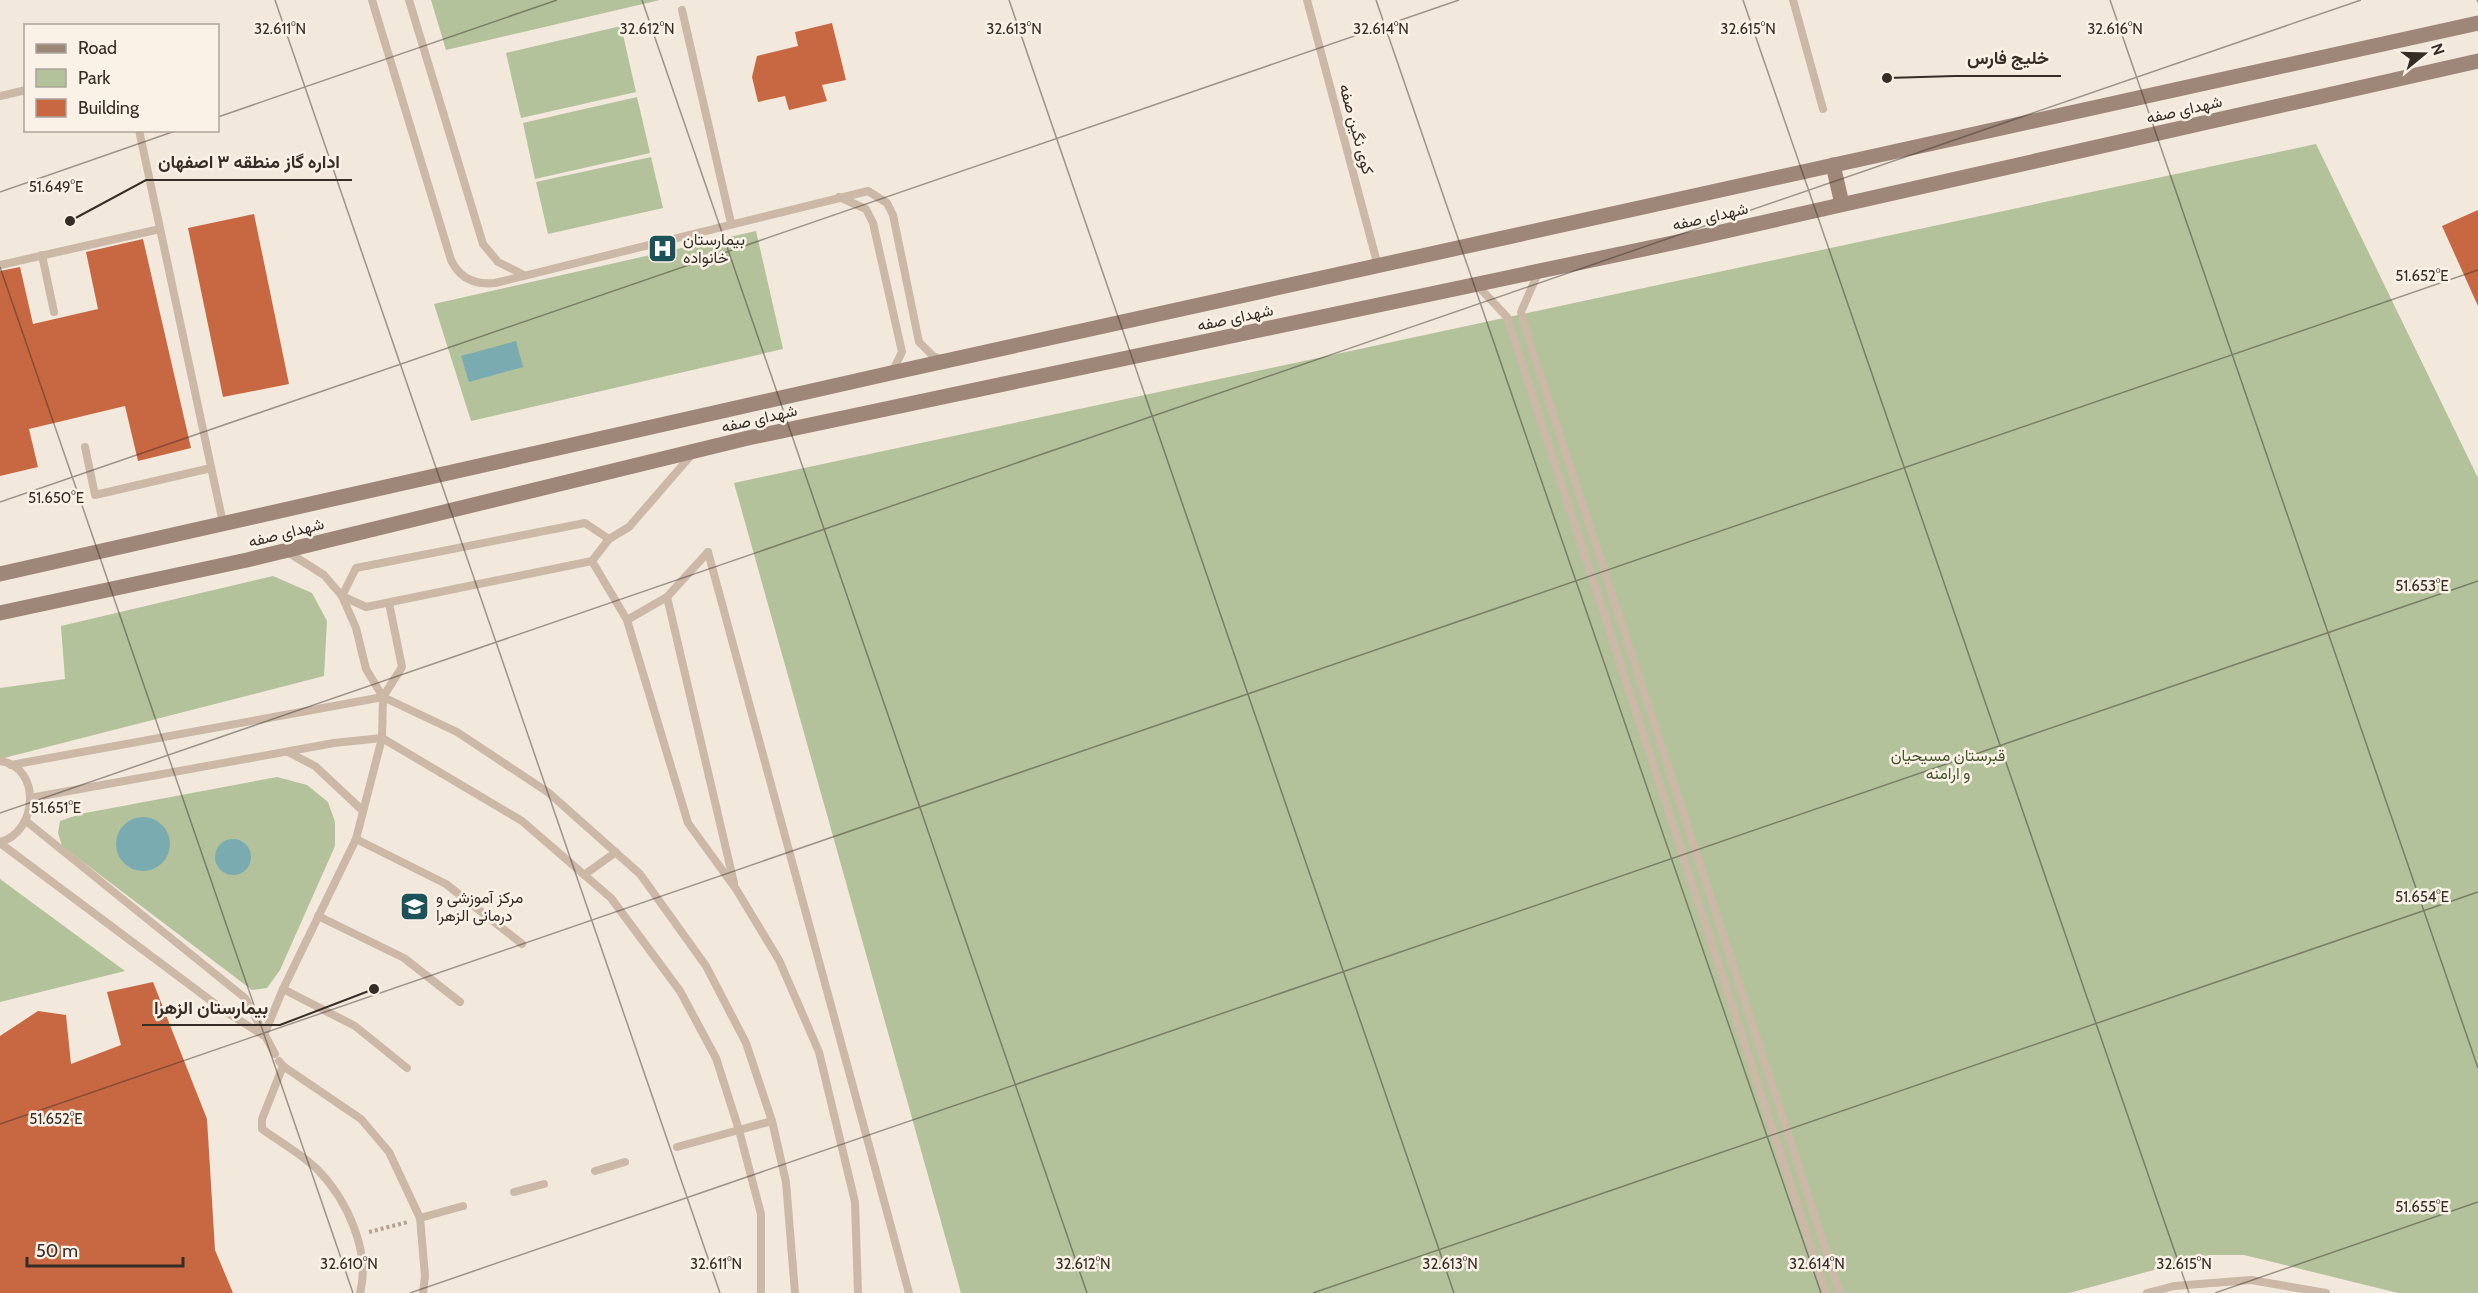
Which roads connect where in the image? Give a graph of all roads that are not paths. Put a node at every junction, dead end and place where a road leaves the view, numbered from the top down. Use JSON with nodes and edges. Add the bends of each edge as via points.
{"nodes":[{"id":1,"x":372,"y":0,"type":"edge"},
{"id":2,"x":409,"y":0,"type":"edge"},
{"id":3,"x":1307,"y":0,"type":"edge"},
{"id":4,"x":1793,"y":0,"type":"edge"},
{"id":5,"x":682,"y":10,"type":"dead end"},
{"id":6,"x":2478,"y":23,"type":"edge"},
{"id":7,"x":2478,"y":61,"type":"edge"},
{"id":8,"x":24,"y":90,"type":"edge"},
{"id":9,"x":0,"y":96,"type":"edge"},
{"id":10,"x":1823,"y":109,"type":"dead end"},
{"id":11,"x":139,"y":132,"type":"edge"},
{"id":12,"x":1833,"y":165,"type":"junction"},
{"id":13,"x":839,"y":197,"type":"junction"},
{"id":14,"x":1842,"y":204,"type":"junction"},
{"id":15,"x":731,"y":223,"type":"junction"},
{"id":16,"x":160,"y":229,"type":"junction"},
{"id":17,"x":42,"y":255,"type":"junction"},
{"id":18,"x":0,"y":265,"type":"edge"},
{"id":19,"x":1378,"y":266,"type":"junction"},
{"id":20,"x":1539,"y":271,"type":"junction"},
{"id":21,"x":522,"y":274,"type":"junction"},
{"id":22,"x":1476,"y":284,"type":"junction"},
{"id":23,"x":54,"y":312,"type":"dead end"},
{"id":24,"x":946,"y":361,"type":"junction"},
{"id":25,"x":891,"y":373,"type":"junction"},
{"id":26,"x":85,"y":447,"type":"dead end"},
{"id":27,"x":695,"y":451,"type":"junction"},
{"id":28,"x":212,"y":468,"type":"junction"},
{"id":29,"x":223,"y":523,"type":"junction"},
{"id":30,"x":609,"y":539,"type":"junction"},
{"id":31,"x":286,"y":550,"type":"junction"},
{"id":32,"x":592,"y":561,"type":"junction"},
{"id":33,"x":0,"y":574,"type":"edge"},
{"id":34,"x":342,"y":596,"type":"junction"},
{"id":35,"x":667,"y":597,"type":"junction"},
{"id":36,"x":389,"y":603,"type":"junction"},
{"id":37,"x":0,"y":614,"type":"edge"},
{"id":38,"x":627,"y":620,"type":"junction"},
{"id":39,"x":383,"y":697,"type":"junction"},
{"id":40,"x":382,"y":738,"type":"junction"},
{"id":41,"x":287,"y":751,"type":"junction"},
{"id":42,"x":0,"y":761,"type":"edge"},
{"id":43,"x":11,"y":765,"type":"junction"},
{"id":44,"x":30,"y":798,"type":"junction"},
{"id":45,"x":363,"y":811,"type":"junction"},
{"id":46,"x":26,"y":821,"type":"junction"},
{"id":47,"x":356,"y":839,"type":"junction"},
{"id":48,"x":0,"y":843,"type":"edge"},
{"id":49,"x":616,"y":852,"type":"junction"},
{"id":50,"x":584,"y":875,"type":"junction"},
{"id":51,"x":734,"y":887,"type":"junction"},
{"id":52,"x":318,"y":916,"type":"junction"},
{"id":53,"x":522,"y":944,"type":"dead end"},
{"id":54,"x":283,"y":989,"type":"junction"},
{"id":55,"x":460,"y":1002,"type":"dead end"},
{"id":56,"x":264,"y":1035,"type":"junction"},
{"id":57,"x":279,"y":1060,"type":"junction"},
{"id":58,"x":407,"y":1068,"type":"dead end"},
{"id":59,"x":772,"y":1121,"type":"junction"},
{"id":60,"x":740,"y":1130,"type":"junction"},
{"id":61,"x":677,"y":1147,"type":"dead end"},
{"id":62,"x":625,"y":1162,"type":"dead end"},
{"id":63,"x":595,"y":1171,"type":"dead end"},
{"id":64,"x":544,"y":1184,"type":"dead end"},
{"id":65,"x":514,"y":1192,"type":"dead end"},
{"id":66,"x":463,"y":1206,"type":"dead end"},
{"id":67,"x":420,"y":1218,"type":"junction"},
{"id":68,"x":360,"y":1293,"type":"edge"},
{"id":69,"x":423,"y":1293,"type":"edge"},
{"id":70,"x":761,"y":1293,"type":"edge"},
{"id":71,"x":795,"y":1293,"type":"edge"},
{"id":72,"x":858,"y":1293,"type":"edge"},
{"id":73,"x":909,"y":1293,"type":"edge"},
{"id":74,"x":1826,"y":1293,"type":"edge"},
{"id":75,"x":1840,"y":1293,"type":"edge"},
{"id":76,"x":2147,"y":1293,"type":"edge"},
{"id":77,"x":2326,"y":1293,"type":"edge"}],
"edges":[{"from":1,"to":21,"type":"lane","via":[[454,267],[477,284]]},
{"from":2,"to":21,"type":"lane","via":[[483,244],[498,262]]},
{"from":3,"to":19,"type":"lane","name":"کوی نگین صفه"},
{"from":4,"to":10,"type":"lane"},
{"from":5,"to":15,"type":"lane"},
{"from":6,"to":12,"type":"main road","name":"شهدای صفه"},
{"from":7,"to":14,"type":"main road","name":"شهدای صفه"},
{"from":8,"to":9,"type":"lane"},
{"from":11,"to":16,"type":"lane"},
{"from":12,"to":14,"type":"main road"},
{"from":12,"to":19,"type":"main road","name":"شهدای صفه"},
{"from":13,"to":15,"type":"lane"},
{"from":13,"to":24,"type":"lane","via":[[868,191],[887,203],[893,215],[919,342],[933,356]]},
{"from":13,"to":25,"type":"lane","via":[[866,209],[873,224],[902,352]]},
{"from":14,"to":20,"type":"main road","name":"شهدای صفه"},
{"from":15,"to":21,"type":"lane"},
{"from":16,"to":17,"type":"lane"},
{"from":16,"to":28,"type":"lane"},
{"from":17,"to":18,"type":"lane"},
{"from":17,"to":23,"type":"lane"},
{"from":19,"to":24,"type":"main road","name":"شهدای صفه"},
{"from":20,"to":22,"type":"main road","name":"شهدای صفه"},
{"from":20,"to":75,"type":"lane","via":[[1521,312],[1529,340]]},
{"from":22,"to":27,"type":"main road","name":"شهدای صفه"},
{"from":22,"to":74,"type":"lane","via":[[1507,317]]},
{"from":24,"to":25,"type":"main road","name":"شهدای صفه"},
{"from":25,"to":29,"type":"main road","name":"شهدای صفه"},
{"from":26,"to":28,"type":"lane","via":[[94,495]]},
{"from":27,"to":30,"type":"lane","via":[[629,527]]},
{"from":27,"to":31,"type":"main road","name":"شهدای صفه"},
{"from":28,"to":29,"type":"lane"},
{"from":29,"to":33,"type":"main road","name":"شهدای صفه"},
{"from":30,"to":32,"type":"lane"},
{"from":30,"to":34,"type":"lane","via":[[585,523],[356,568]]},
{"from":31,"to":34,"type":"lane","via":[[324,575]]},
{"from":31,"to":37,"type":"main road","name":"شهدای صفه"},
{"from":32,"to":36,"type":"lane"},
{"from":32,"to":38,"type":"lane"},
{"from":34,"to":36,"type":"lane","via":[[366,608]]},
{"from":34,"to":39,"type":"lane","via":[[356,628],[366,669]]},
{"from":35,"to":38,"type":"lane"},
{"from":35,"to":51,"type":"lane"},
{"from":35,"to":73,"type":"lane","via":[[708,552]]},
{"from":36,"to":39,"type":"lane","via":[[402,667]]},
{"from":38,"to":51,"type":"lane","via":[[688,823]]},
{"from":39,"to":40,"type":"lane"},
{"from":39,"to":43,"type":"lane"},
{"from":39,"to":49,"type":"lane","via":[[457,732],[531,781]]},
{"from":40,"to":41,"type":"lane"},
{"from":40,"to":45,"type":"lane"},
{"from":40,"to":50,"type":"lane","via":[[522,821]]},
{"from":41,"to":44,"type":"lane"},
{"from":41,"to":45,"type":"lane","via":[[315,766]]},
{"from":42,"to":43,"type":"lane"},
{"from":43,"to":44,"type":"lane","via":[[29,786]]},
{"from":44,"to":46,"type":"lane"},
{"from":45,"to":47,"type":"lane"},
{"from":46,"to":48,"type":"lane"},
{"from":46,"to":56,"type":"lane","via":[[245,998]]},
{"from":47,"to":52,"type":"lane"},
{"from":47,"to":53,"type":"lane","via":[[446,884]]},
{"from":48,"to":56,"type":"lane","via":[[225,1012]]},
{"from":49,"to":50,"type":"lane"},
{"from":49,"to":59,"type":"lane","via":[[640,874],[706,966],[746,1043]]},
{"from":50,"to":60,"type":"lane","via":[[611,898],[680,991],[716,1058]]},
{"from":51,"to":72,"type":"lane","via":[[779,960],[819,1052],[855,1202]]},
{"from":52,"to":54,"type":"lane"},
{"from":52,"to":55,"type":"lane","via":[[404,958]]},
{"from":54,"to":56,"type":"lane"},
{"from":54,"to":58,"type":"lane","via":[[355,1026]]},
{"from":56,"to":57,"type":"lane"},
{"from":57,"to":67,"type":"lane","via":[[361,1119],[389,1152]]},
{"from":57,"to":68,"type":"lane","via":[[262,1129],[318,1170],[343,1205],[357,1236],[363,1282]]},
{"from":59,"to":60,"type":"lane"},
{"from":59,"to":71,"type":"lane","via":[[786,1182]]},
{"from":60,"to":61,"type":"lane"},
{"from":60,"to":70,"type":"lane","via":[[761,1214]]},
{"from":62,"to":63,"type":"lane"},
{"from":64,"to":65,"type":"lane"},
{"from":66,"to":67,"type":"lane"},
{"from":67,"to":69,"type":"lane"},
{"from":76,"to":77,"type":"lane","via":[[2174,1286],[2251,1280]]}]}
